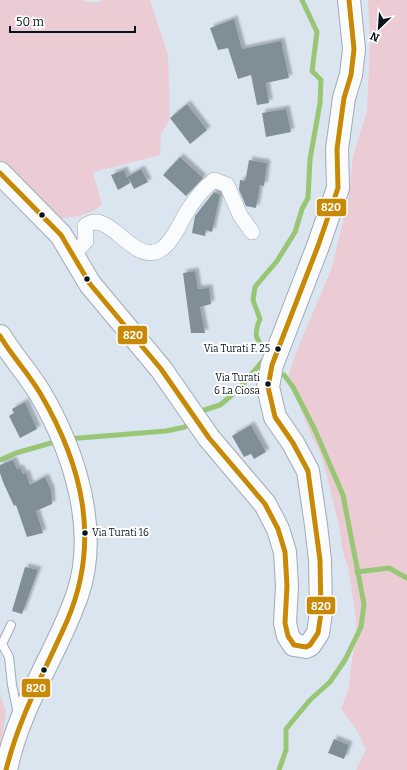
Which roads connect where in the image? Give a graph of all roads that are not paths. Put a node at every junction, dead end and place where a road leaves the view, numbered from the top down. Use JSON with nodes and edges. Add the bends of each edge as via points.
{"nodes":[{"id":1,"x":349,"y":0,"type":"edge"},
{"id":2,"x":0,"y":173,"type":"edge"},
{"id":3,"x":252,"y":232,"type":"dead end"},
{"id":4,"x":74,"y":254,"type":"junction"},
{"id":5,"x":0,"y":336,"type":"edge"},
{"id":6,"x":12,"y":624,"type":"dead end"},
{"id":7,"x":20,"y":724,"type":"junction"},
{"id":8,"x":6,"y":770,"type":"edge"}],
"edges":[{"from":1,"to":4,"type":"main road","via":[[354,49],[337,149],[338,188],[272,365],[268,387],[275,416],[308,471],[320,560],[321,613],[318,633],[310,645],[294,645],[288,636],[285,623],[285,552],[278,529],[265,504],[209,438],[161,369],[90,284]]},
{"from":2,"to":4,"type":"main road","via":[[61,235]]},
{"from":3,"to":4,"type":"street","via":[[240,215],[227,185],[214,180],[202,190],[177,230],[162,248],[152,252],[143,251],[108,226],[90,222],[84,230],[86,241]]},
{"from":5,"to":7,"type":"main road","via":[[40,392],[61,433],[78,480],[84,532],[82,576],[77,596]]},
{"from":6,"to":7,"type":"lane","via":[[2,644],[9,657]]},
{"from":7,"to":8,"type":"main road"}]}
